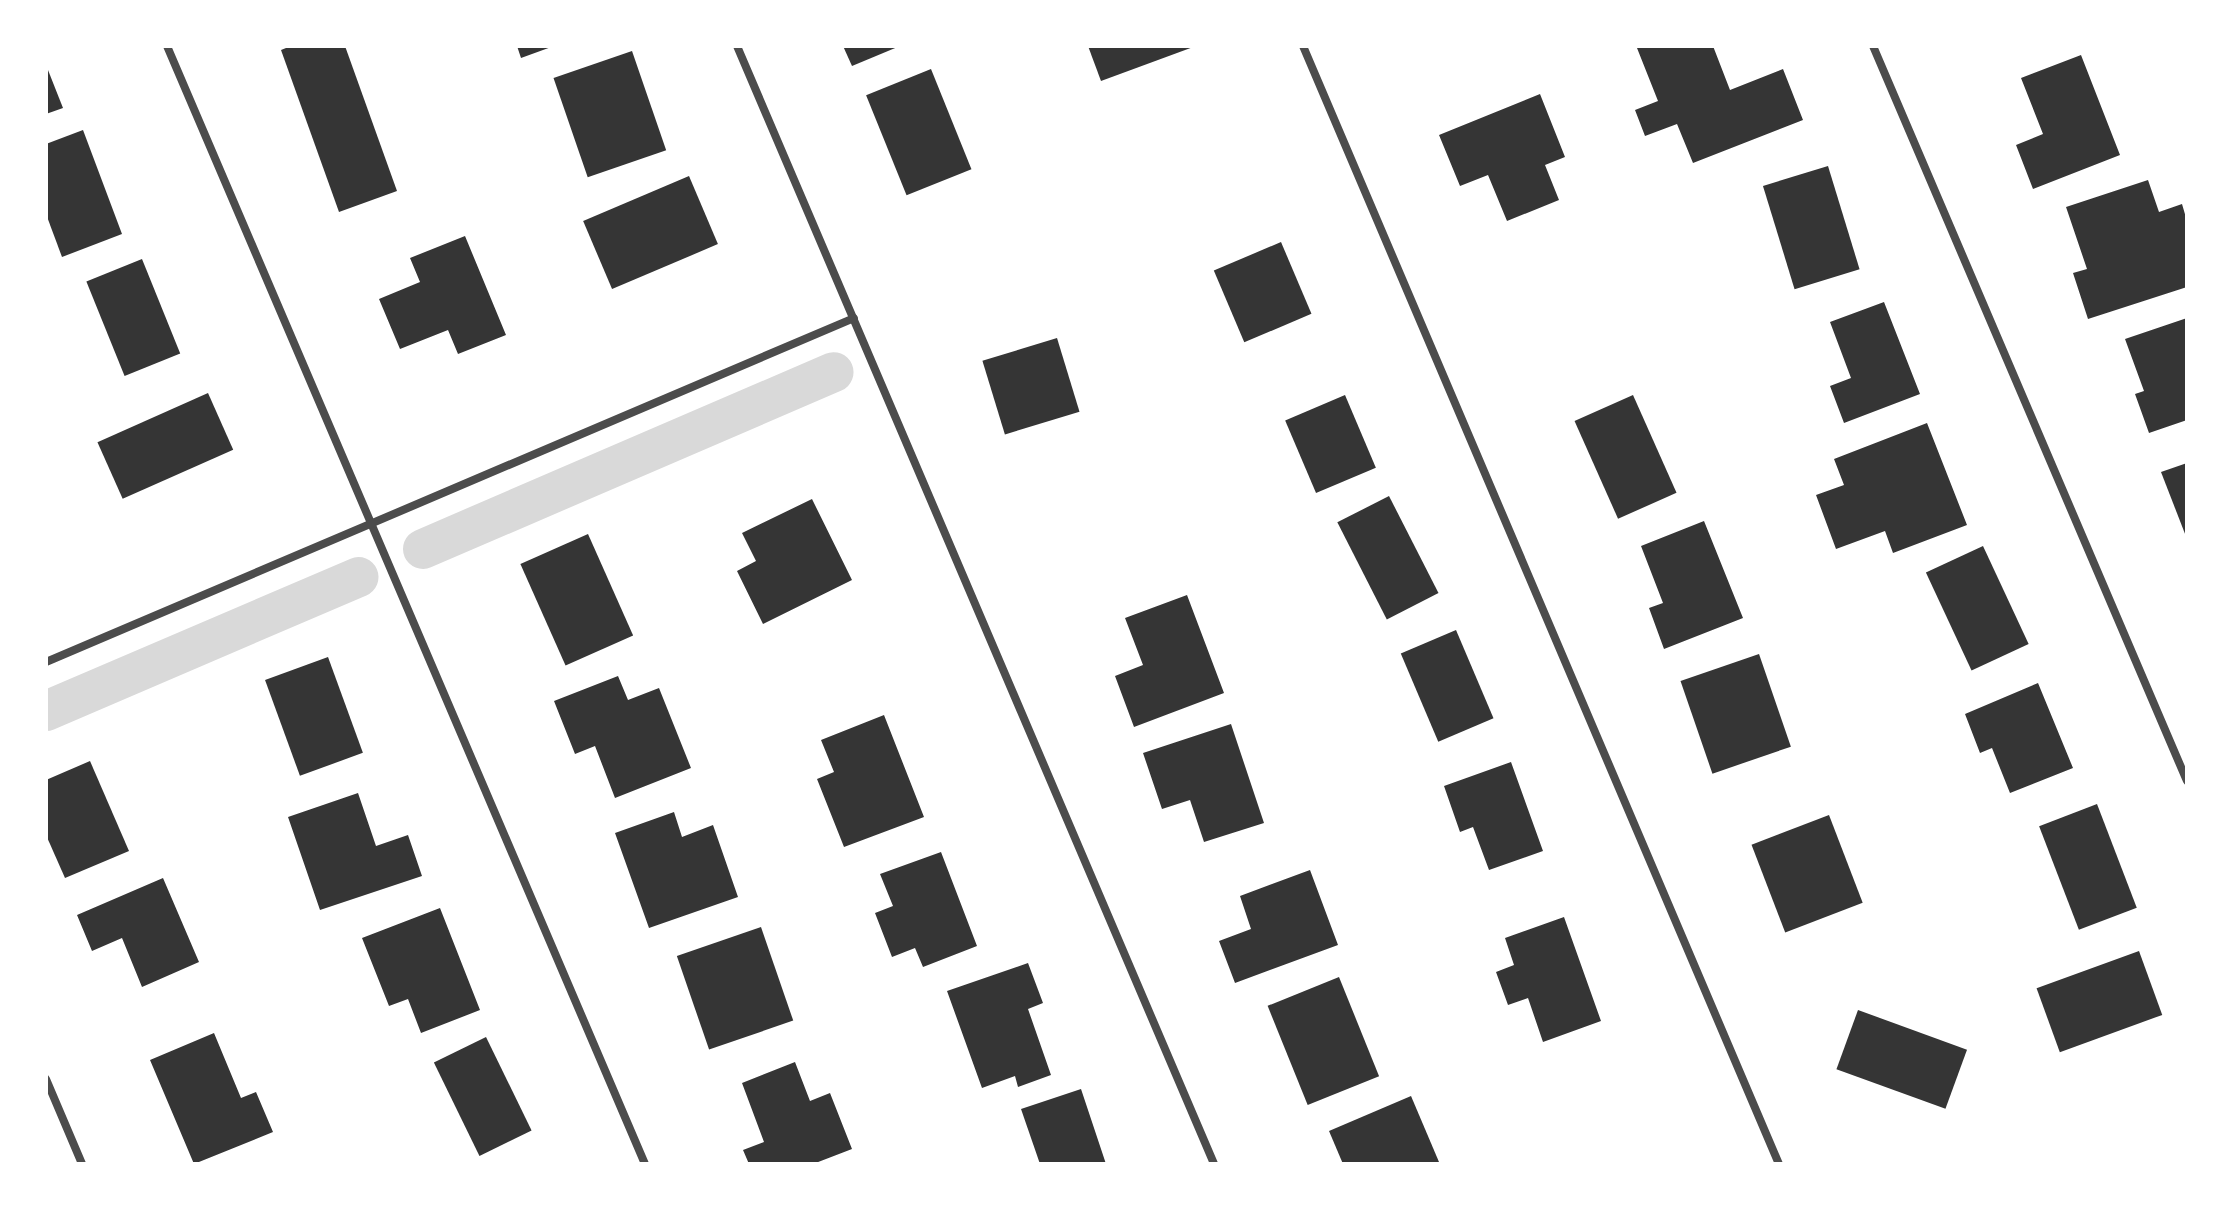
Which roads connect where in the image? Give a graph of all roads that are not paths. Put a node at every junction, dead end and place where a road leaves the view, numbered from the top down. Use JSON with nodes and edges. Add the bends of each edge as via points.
{"nodes":[{"id":1,"x":167,"y":46,"type":"edge"},
{"id":2,"x":737,"y":46,"type":"edge"},
{"id":3,"x":1303,"y":46,"type":"edge"},
{"id":4,"x":1873,"y":46,"type":"edge"},
{"id":5,"x":854,"y":318,"type":"junction"},
{"id":6,"x":373,"y":525,"type":"junction"},
{"id":7,"x":46,"y":662,"type":"edge"},
{"id":8,"x":2187,"y":781,"type":"edge"},
{"id":9,"x":46,"y":1079,"type":"edge"},
{"id":10,"x":82,"y":1164,"type":"edge"},
{"id":11,"x":645,"y":1164,"type":"edge"},
{"id":12,"x":1214,"y":1164,"type":"edge"},
{"id":13,"x":1779,"y":1164,"type":"edge"}],
"edges":[{"from":1,"to":6,"type":"street"},
{"from":2,"to":5,"type":"street"},
{"from":3,"to":13,"type":"street"},
{"from":4,"to":8,"type":"street"},
{"from":5,"to":6,"type":"street"},
{"from":5,"to":12,"type":"street"},
{"from":6,"to":7,"type":"street"},
{"from":6,"to":11,"type":"street"},
{"from":9,"to":10,"type":"street"}]}
